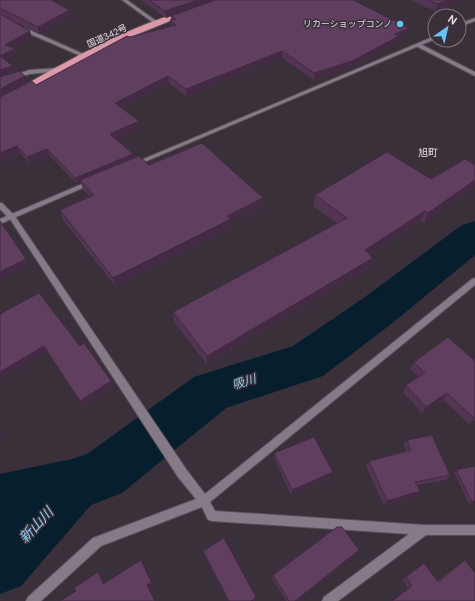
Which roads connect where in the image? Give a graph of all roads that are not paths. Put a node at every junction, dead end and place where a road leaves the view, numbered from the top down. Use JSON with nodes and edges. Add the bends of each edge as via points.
{"nodes":[{"id":1,"x":124,"y":0,"type":"edge"},
{"id":2,"x":190,"y":11,"type":"edge"},
{"id":3,"x":158,"y":23,"type":"junction"},
{"id":4,"x":19,"y":26,"type":"edge"},
{"id":5,"x":427,"y":41,"type":"edge"},
{"id":6,"x":418,"y":45,"type":"junction"},
{"id":7,"x":84,"y":56,"type":"junction"},
{"id":8,"x":58,"y":70,"type":"junction"},
{"id":9,"x":475,"y":74,"type":"edge"},
{"id":10,"x":0,"y":81,"type":"edge"},
{"id":11,"x":0,"y":102,"type":"edge"},
{"id":12,"x":126,"y":168,"type":"edge"},
{"id":13,"x":96,"y":181,"type":"edge"},
{"id":14,"x":0,"y":204,"type":"edge"},
{"id":15,"x":12,"y":217,"type":"junction"},
{"id":16,"x":0,"y":222,"type":"edge"},
{"id":17,"x":475,"y":281,"type":"edge"},
{"id":18,"x":204,"y":500,"type":"junction"},
{"id":19,"x":424,"y":530,"type":"junction"},
{"id":20,"x":475,"y":530,"type":"edge"},
{"id":21,"x":32,"y":601,"type":"edge"},
{"id":22,"x":328,"y":601,"type":"edge"}],
"edges":[{"from":1,"to":3,"type":"street"},
{"from":2,"to":3,"type":"highway","name":"国道342号"},
{"from":3,"to":7,"type":"highway","name":"国道342号"},
{"from":4,"to":7,"type":"street"},
{"from":5,"to":6,"type":"street"},
{"from":6,"to":9,"type":"street"},
{"from":6,"to":12,"type":"street"},
{"from":7,"to":8,"type":"highway","name":"国道342号"},
{"from":8,"to":10,"type":"street","via":[[30,72]]},
{"from":8,"to":11,"type":"highway","name":"国道342号"},
{"from":13,"to":15,"type":"street"},
{"from":14,"to":15,"type":"street"},
{"from":15,"to":16,"type":"street"},
{"from":15,"to":18,"type":"street","via":[[182,473]]},
{"from":17,"to":18,"type":"street"},
{"from":18,"to":19,"type":"street","via":[[212,516]]},
{"from":18,"to":21,"type":"street","via":[[97,542]]},
{"from":19,"to":20,"type":"street"},
{"from":19,"to":22,"type":"street"}]}
